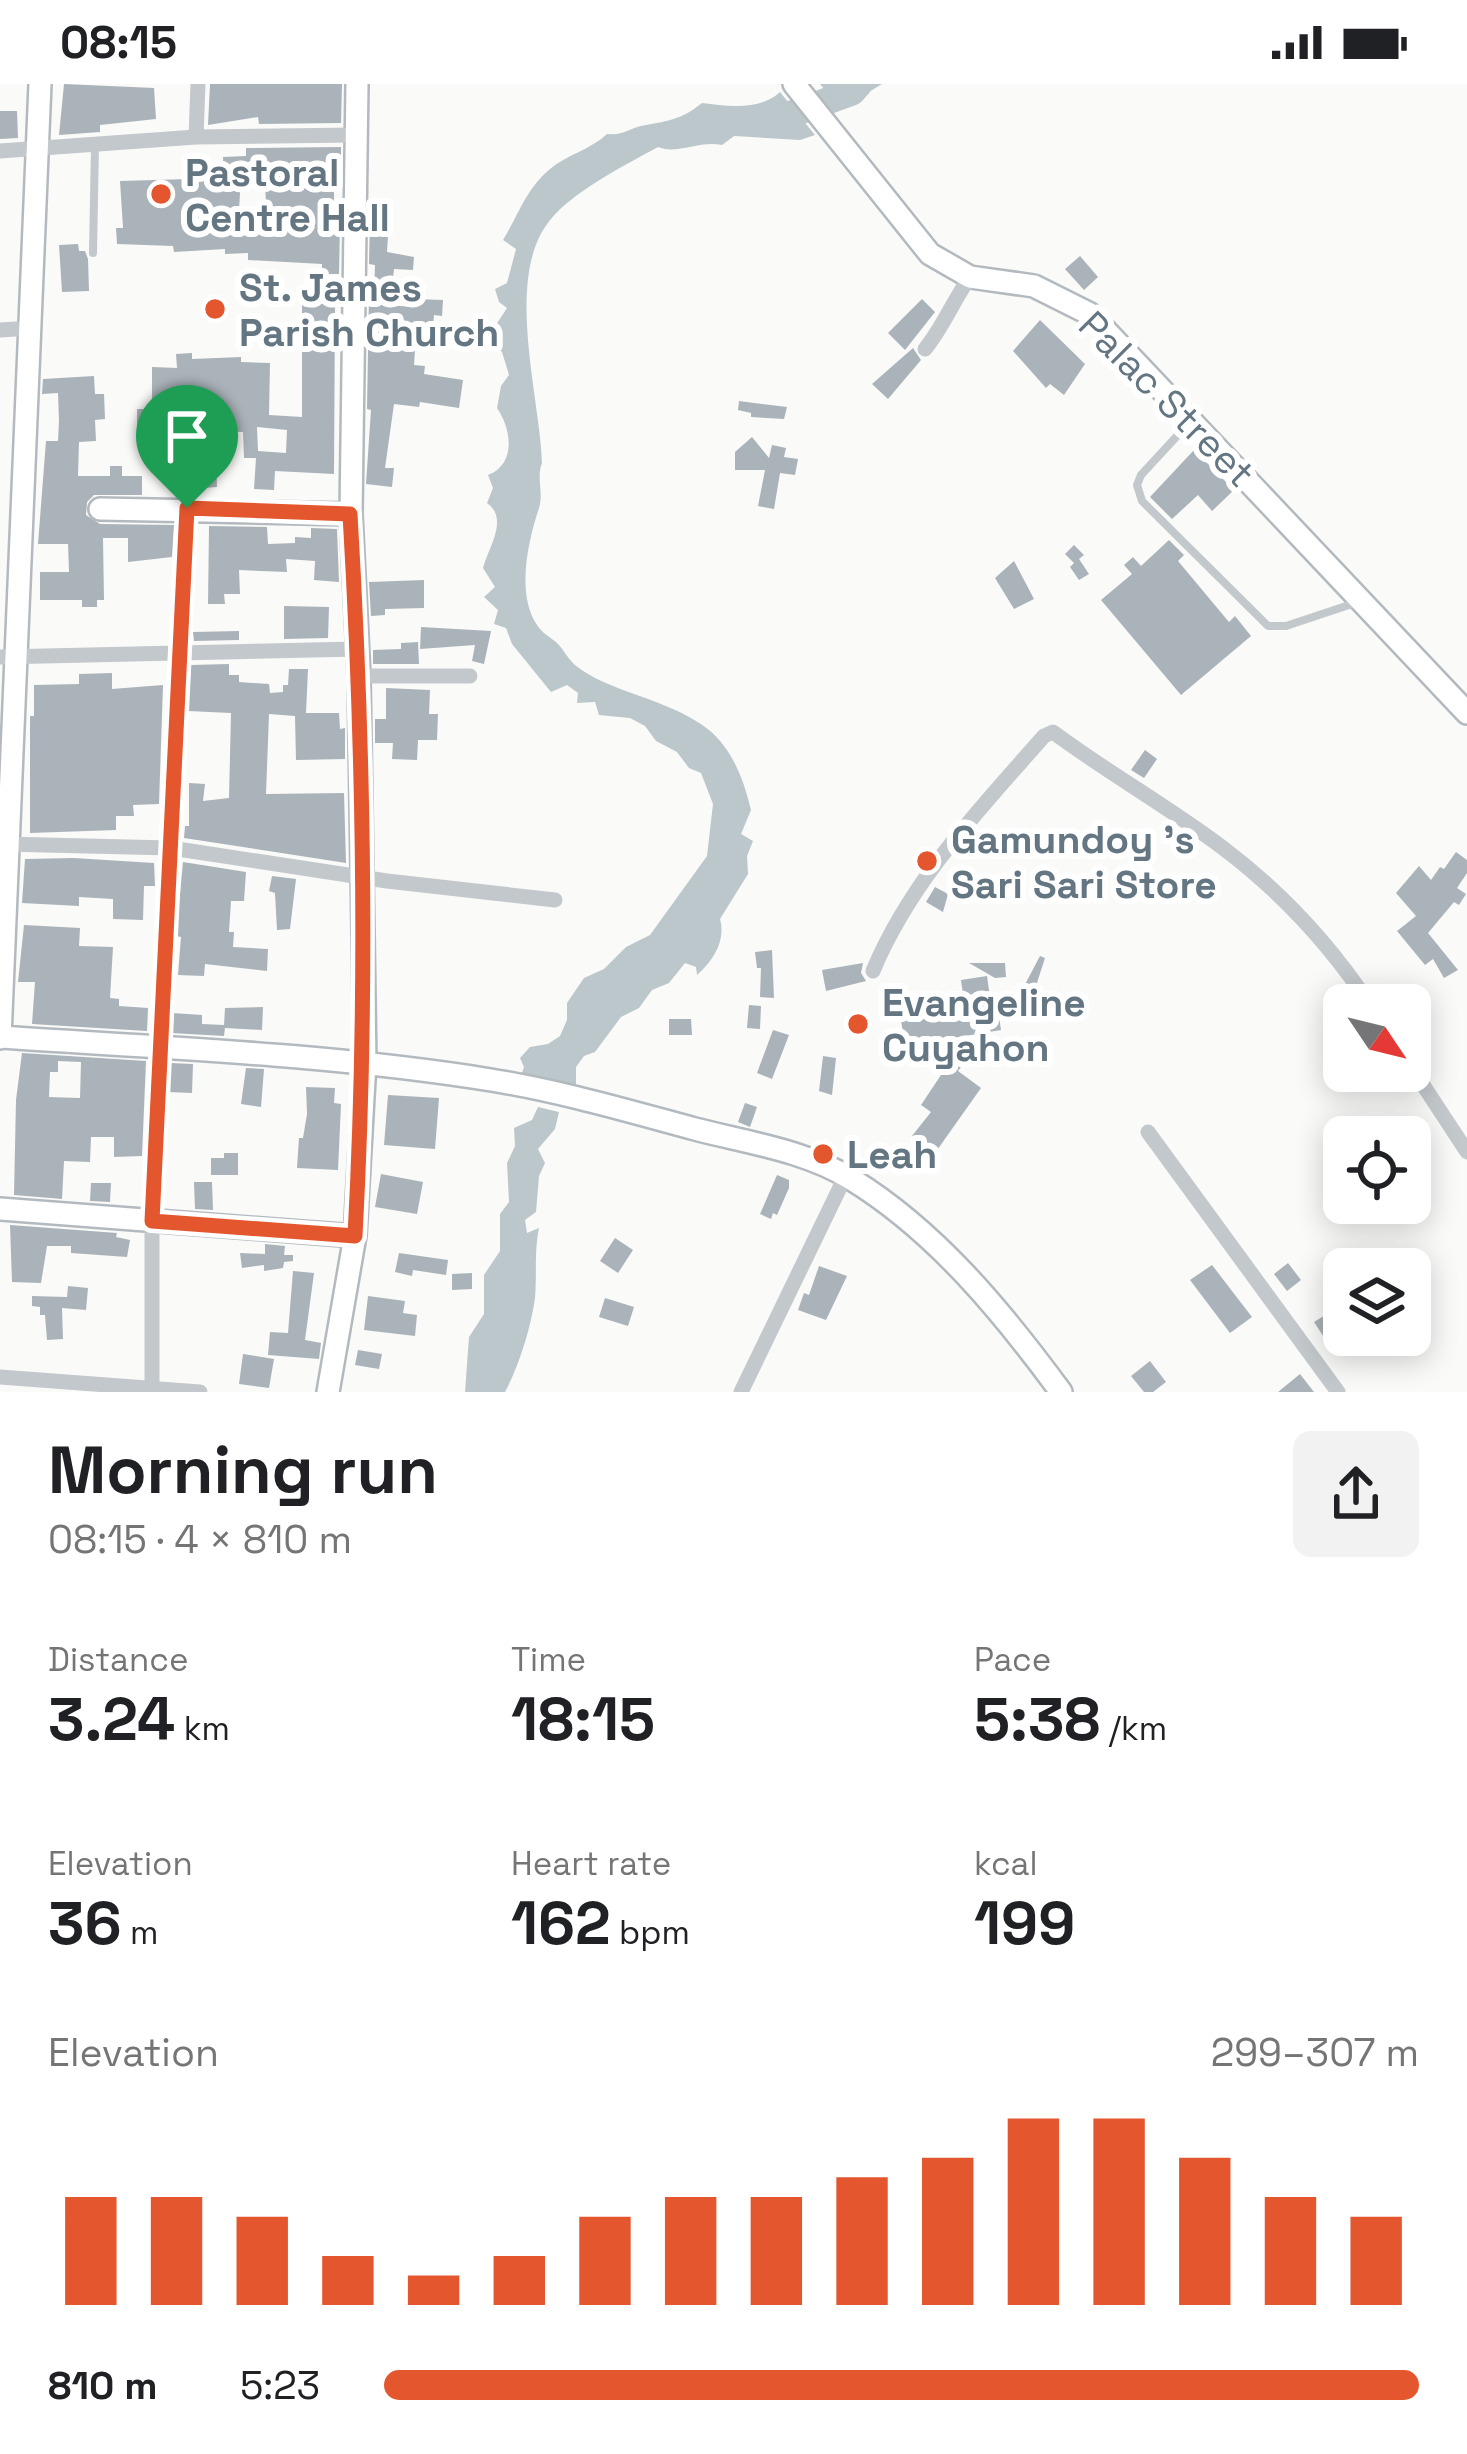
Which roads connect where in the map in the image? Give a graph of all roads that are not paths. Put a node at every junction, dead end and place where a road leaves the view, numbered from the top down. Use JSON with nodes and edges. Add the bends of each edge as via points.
{"nodes":[{"id":1,"x":40,"y":84,"type":"edge"},
{"id":2,"x":198,"y":84,"type":"edge"},
{"id":3,"x":357,"y":84,"type":"edge"},
{"id":4,"x":794,"y":84,"type":"edge"},
{"id":5,"x":356,"y":135,"type":"junction"},
{"id":6,"x":196,"y":137,"type":"junction"},
{"id":7,"x":95,"y":144,"type":"junction"},
{"id":8,"x":38,"y":149,"type":"junction"},
{"id":9,"x":0,"y":151,"type":"edge"},
{"id":10,"x":93,"y":253,"type":"dead end"},
{"id":11,"x":970,"y":277,"type":"junction"},
{"id":12,"x":32,"y":328,"type":"junction"},
{"id":13,"x":0,"y":330,"type":"edge"},
{"id":14,"x":925,"y":350,"type":"dead end"},
{"id":15,"x":1191,"y":420,"type":"junction"},
{"id":16,"x":187,"y":508,"type":"junction"},
{"id":17,"x":12,"y":509,"type":"edge"},
{"id":18,"x":100,"y":509,"type":"dead end"},
{"id":19,"x":350,"y":514,"type":"junction"},
{"id":20,"x":1362,"y":601,"type":"junction"},
{"id":21,"x":358,"y":650,"type":"junction"},
{"id":22,"x":178,"y":653,"type":"junction"},
{"id":23,"x":7,"y":657,"type":"edge"},
{"id":24,"x":359,"y":676,"type":"junction"},
{"id":25,"x":470,"y":676,"type":"dead end"},
{"id":26,"x":1467,"y":713,"type":"edge"},
{"id":27,"x":5,"y":844,"type":"edge"},
{"id":28,"x":171,"y":848,"type":"junction"},
{"id":29,"x":361,"y":878,"type":"junction"},
{"id":30,"x":555,"y":900,"type":"dead end"},
{"id":31,"x":873,"y":971,"type":"dead end"},
{"id":32,"x":1353,"y":984,"type":"edge"},
{"id":33,"x":0,"y":1038,"type":"edge"},
{"id":34,"x":158,"y":1048,"type":"junction"},
{"id":35,"x":364,"y":1063,"type":"junction"},
{"id":36,"x":1428,"y":1092,"type":"edge"},
{"id":37,"x":1148,"y":1132,"type":"dead end"},
{"id":38,"x":1467,"y":1152,"type":"edge"},
{"id":39,"x":846,"y":1175,"type":"junction"},
{"id":40,"x":0,"y":1209,"type":"edge"},
{"id":41,"x":152,"y":1221,"type":"junction"},
{"id":42,"x":355,"y":1236,"type":"junction"},
{"id":43,"x":0,"y":1377,"type":"edge"},
{"id":44,"x":152,"y":1390,"type":"edge"},
{"id":45,"x":200,"y":1392,"type":"edge"},
{"id":46,"x":328,"y":1392,"type":"edge"},
{"id":47,"x":742,"y":1392,"type":"edge"},
{"id":48,"x":1061,"y":1392,"type":"edge"},
{"id":49,"x":1337,"y":1392,"type":"edge"}],
"edges":[{"from":1,"to":8,"type":"street"},
{"from":2,"to":6,"type":"street"},
{"from":3,"to":5,"type":"street"},
{"from":4,"to":11,"type":"street","name":"Palac Street","via":[[930,254]]},
{"from":5,"to":6,"type":"street"},
{"from":5,"to":19,"type":"street"},
{"from":6,"to":7,"type":"street"},
{"from":7,"to":8,"type":"street"},
{"from":7,"to":10,"type":"lane"},
{"from":8,"to":9,"type":"street"},
{"from":8,"to":12,"type":"street"},
{"from":11,"to":14,"type":"street"},
{"from":11,"to":15,"type":"street","name":"Palac Street","via":[[1034,286],[1090,314]]},
{"from":12,"to":13,"type":"street"},
{"from":12,"to":17,"type":"street"},
{"from":15,"to":20,"type":"street","name":"Palac Street"},
{"from":15,"to":20,"type":"lane","via":[[1141,475],[1142,501],[1268,626]]},
{"from":16,"to":18,"type":"street"},
{"from":16,"to":19,"type":"street"},
{"from":16,"to":22,"type":"street"},
{"from":17,"to":23,"type":"street"},
{"from":19,"to":21,"type":"street"},
{"from":20,"to":26,"type":"street","name":"Palac Street"},
{"from":21,"to":22,"type":"street"},
{"from":21,"to":24,"type":"street"},
{"from":22,"to":23,"type":"street"},
{"from":22,"to":28,"type":"street"},
{"from":23,"to":27,"type":"street"},
{"from":24,"to":25,"type":"street"},
{"from":24,"to":29,"type":"street"},
{"from":27,"to":28,"type":"street"},
{"from":27,"to":33,"type":"street"},
{"from":28,"to":29,"type":"street"},
{"from":28,"to":34,"type":"street"},
{"from":29,"to":30,"type":"street"},
{"from":29,"to":35,"type":"street"},
{"from":31,"to":32,"type":"street","via":[[948,844],[1053,732],[1223,848],[1312,932]]},
{"from":33,"to":34,"type":"street"},
{"from":34,"to":35,"type":"street"},
{"from":34,"to":41,"type":"street"},
{"from":35,"to":39,"type":"street","via":[[619,1108]]},
{"from":35,"to":42,"type":"street"},
{"from":36,"to":38,"type":"street"},
{"from":37,"to":49,"type":"street"},
{"from":39,"to":47,"type":"street"},
{"from":39,"to":48,"type":"street","via":[[914,1223]]},
{"from":40,"to":41,"type":"street"},
{"from":41,"to":42,"type":"street"},
{"from":41,"to":44,"type":"street"},
{"from":42,"to":46,"type":"street"},
{"from":43,"to":44,"type":"street"},
{"from":44,"to":45,"type":"street"}]}
